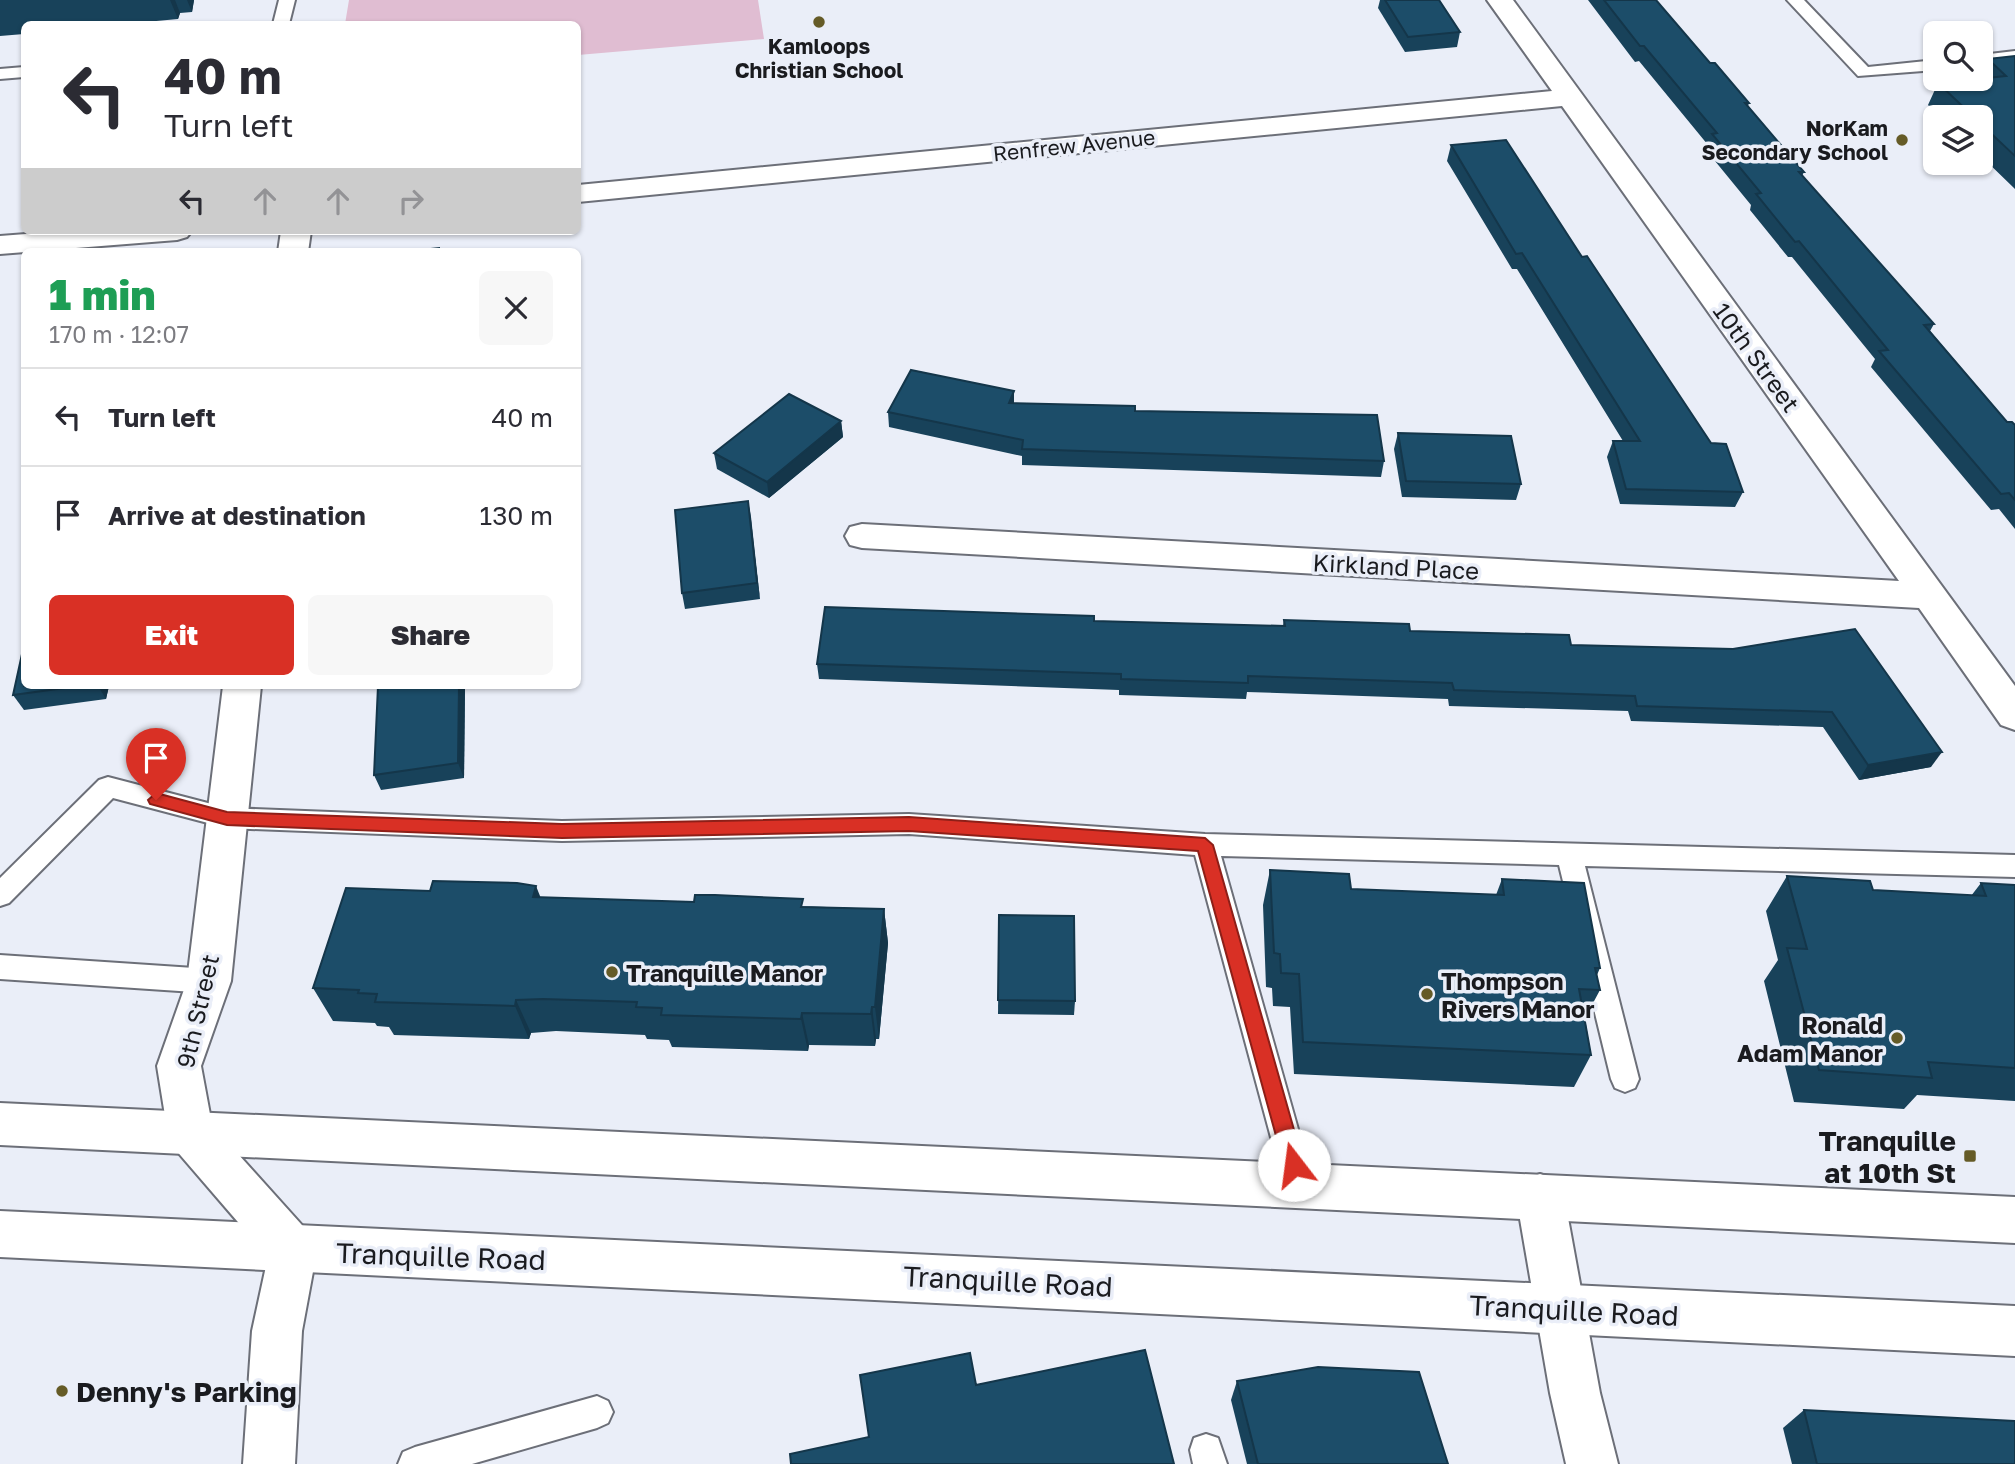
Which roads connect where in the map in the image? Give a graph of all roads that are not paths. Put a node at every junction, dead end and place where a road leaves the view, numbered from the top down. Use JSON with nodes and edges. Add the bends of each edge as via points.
{"nodes":[{"id":1,"x":287,"y":0,"type":"edge"},
{"id":2,"x":1500,"y":0,"type":"edge"},
{"id":3,"x":1795,"y":0,"type":"edge"},
{"id":4,"x":282,"y":21,"type":"edge"},
{"id":5,"x":2015,"y":56,"type":"edge"},
{"id":6,"x":1993,"y":59,"type":"edge"},
{"id":7,"x":1923,"y":66,"type":"edge"},
{"id":8,"x":21,"y":72,"type":"edge"},
{"id":9,"x":0,"y":74,"type":"edge"},
{"id":10,"x":1570,"y":97,"type":"junction"},
{"id":11,"x":581,"y":194,"type":"edge"},
{"id":12,"x":126,"y":235,"type":"edge"},
{"id":13,"x":0,"y":245,"type":"edge"},
{"id":14,"x":862,"y":536,"type":"dead end"},
{"id":15,"x":1929,"y":596,"type":"junction"},
{"id":16,"x":242,"y":689,"type":"edge"},
{"id":17,"x":2015,"y":715,"type":"edge"},
{"id":18,"x":227,"y":818,"type":"junction"},
{"id":19,"x":1205,"y":845,"type":"junction"},
{"id":20,"x":1569,"y":853,"type":"junction"},
{"id":21,"x":2015,"y":866,"type":"edge"},
{"id":22,"x":0,"y":895,"type":"edge"},
{"id":23,"x":0,"y":967,"type":"edge"},
{"id":24,"x":209,"y":981,"type":"junction"},
{"id":25,"x":1625,"y":1079,"type":"dead end"},
{"id":26,"x":0,"y":1124,"type":"edge"},
{"id":27,"x":191,"y":1135,"type":"junction"},
{"id":28,"x":1300,"y":1186,"type":"junction"},
{"id":29,"x":1540,"y":1196,"type":"junction"},
{"id":30,"x":2015,"y":1220,"type":"edge"},
{"id":31,"x":0,"y":1234,"type":"edge"},
{"id":32,"x":293,"y":1250,"type":"junction"},
{"id":33,"x":1559,"y":1308,"type":"junction"},
{"id":34,"x":2015,"y":1331,"type":"edge"},
{"id":35,"x":597,"y":1412,"type":"dead end"},
{"id":36,"x":269,"y":1464,"type":"edge"},
{"id":37,"x":415,"y":1464,"type":"edge"},
{"id":38,"x":1592,"y":1464,"type":"edge"}],
"edges":[{"from":1,"to":4,"type":"lane"},
{"from":2,"to":10,"type":"street","name":"10th Street"},
{"from":3,"to":7,"type":"lane","via":[[1864,72]]},
{"from":5,"to":6,"type":"lane"},
{"from":8,"to":9,"type":"lane"},
{"from":10,"to":11,"type":"street","name":"Renfrew Avenue"},
{"from":10,"to":15,"type":"street","name":"10th Street"},
{"from":12,"to":13,"type":"street"},
{"from":14,"to":15,"type":"street","name":"Kirkland Place"},
{"from":15,"to":17,"type":"street","name":"10th Street"},
{"from":16,"to":18,"type":"street","name":"9th Street"},
{"from":18,"to":19,"type":"lane","via":[[562,831],[909,824]]},
{"from":18,"to":22,"type":"lane","via":[[108,787]]},
{"from":18,"to":24,"type":"street","name":"9th Street"},
{"from":19,"to":20,"type":"lane"},
{"from":19,"to":28,"type":"lane"},
{"from":20,"to":21,"type":"lane"},
{"from":20,"to":25,"type":"lane"},
{"from":23,"to":24,"type":"lane"},
{"from":24,"to":27,"type":"street","name":"9th Street","via":[[179,1066]]},
{"from":26,"to":27,"type":"street"},
{"from":27,"to":28,"type":"street"},
{"from":27,"to":32,"type":"street"},
{"from":28,"to":29,"type":"street"},
{"from":29,"to":30,"type":"street"},
{"from":29,"to":33,"type":"street"},
{"from":31,"to":32,"type":"street","name":"Tranquille Road"},
{"from":32,"to":33,"type":"street","name":"Tranquille Road"},
{"from":32,"to":36,"type":"street","via":[[277,1331]]},
{"from":33,"to":34,"type":"street","name":"Tranquille Road"},
{"from":33,"to":38,"type":"street"},
{"from":35,"to":37,"type":"lane"}]}
